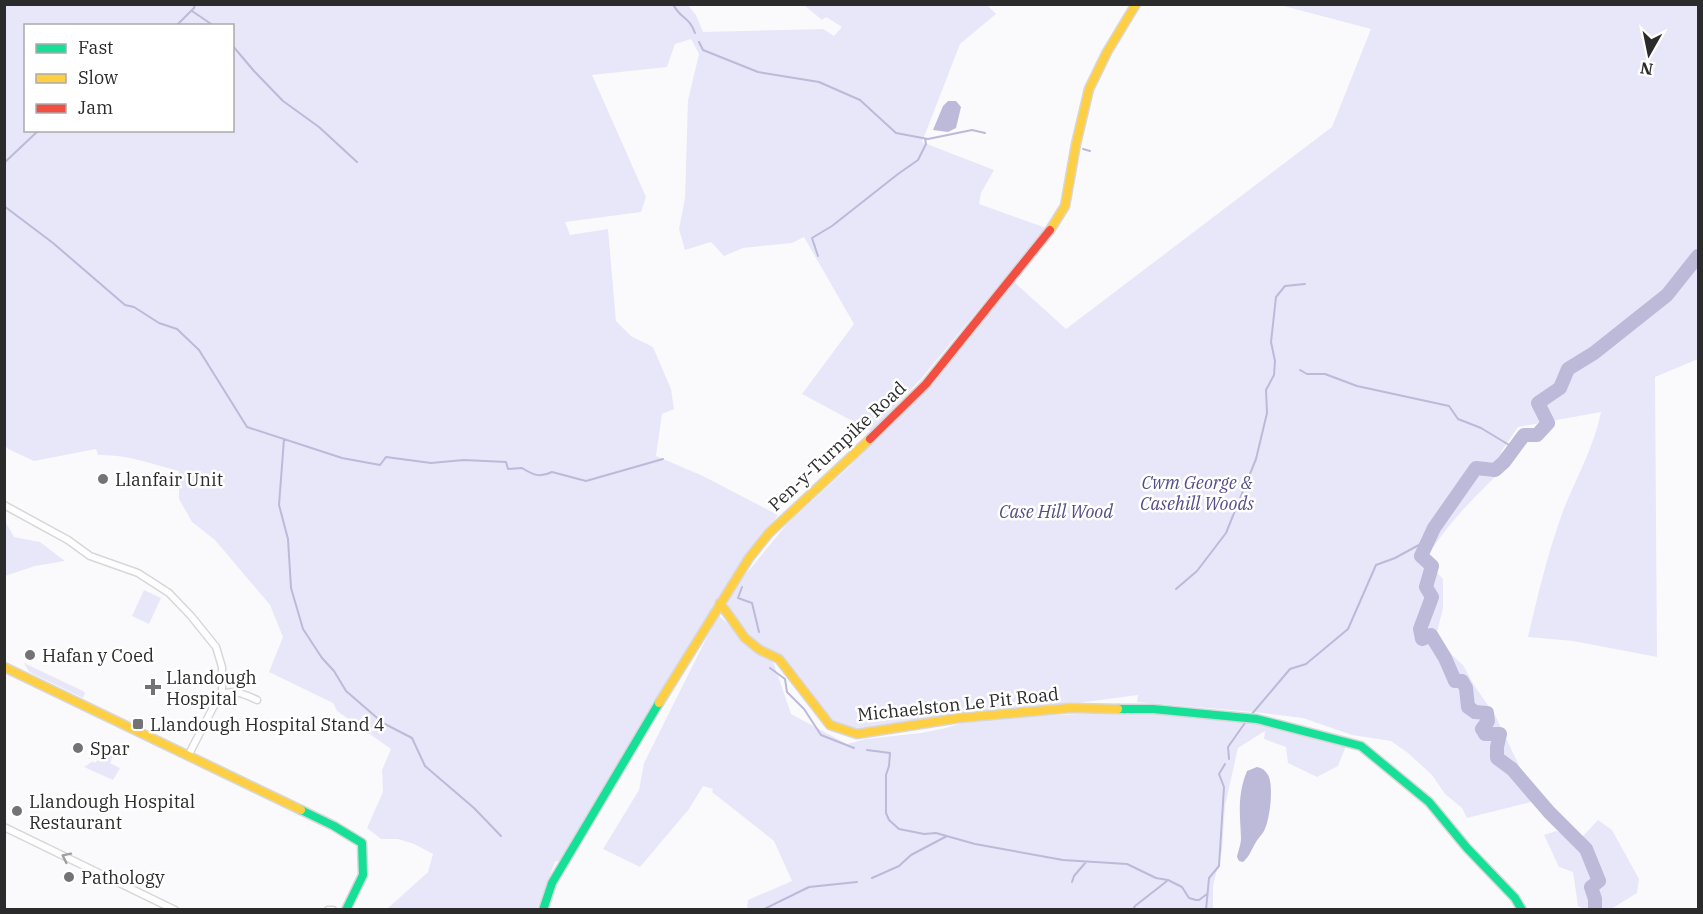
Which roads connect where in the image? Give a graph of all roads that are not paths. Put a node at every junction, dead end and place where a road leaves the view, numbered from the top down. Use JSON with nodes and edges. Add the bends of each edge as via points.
{"nodes":[{"id":1,"x":1136,"y":4,"type":"edge"},
{"id":2,"x":4,"y":505,"type":"edge"},
{"id":3,"x":720,"y":603,"type":"junction"},
{"id":4,"x":4,"y":667,"type":"edge"},
{"id":5,"x":222,"y":694,"type":"junction"},
{"id":6,"x":256,"y":700,"type":"dead end"},
{"id":7,"x":188,"y":756,"type":"junction"},
{"id":8,"x":4,"y":827,"type":"edge"},
{"id":9,"x":176,"y":909,"type":"edge"},
{"id":10,"x":328,"y":909,"type":"edge"},
{"id":11,"x":333,"y":909,"type":"edge"},
{"id":12,"x":346,"y":909,"type":"edge"},
{"id":13,"x":543,"y":909,"type":"edge"},
{"id":14,"x":1522,"y":909,"type":"edge"}],
"edges":[{"from":1,"to":3,"type":"street","name":"Pen-y-Turnpike Road","via":[[1089,89],[1065,206],[1050,230],[926,384],[769,533]]},
{"from":2,"to":5,"type":"street","via":[[90,556],[138,573],[170,592],[216,646],[223,671]]},
{"from":3,"to":13,"type":"street","name":"Pen-y-Turnpike Road","via":[[552,883]]},
{"from":3,"to":14,"type":"street","name":"Michaelston Le Pit Road","via":[[745,638],[778,659],[830,725],[857,734],[959,718],[1070,708],[1153,709],[1257,719],[1361,746],[1429,802]]},
{"from":4,"to":7,"type":"street"},
{"from":5,"to":6,"type":"street","via":[[234,691]]},
{"from":5,"to":7,"type":"street","via":[[216,698]]},
{"from":7,"to":12,"type":"street","via":[[362,843],[363,875]]},
{"from":9,"to":8,"type":"street","one_way":true},
{"from":10,"to":11,"type":"street"}]}
